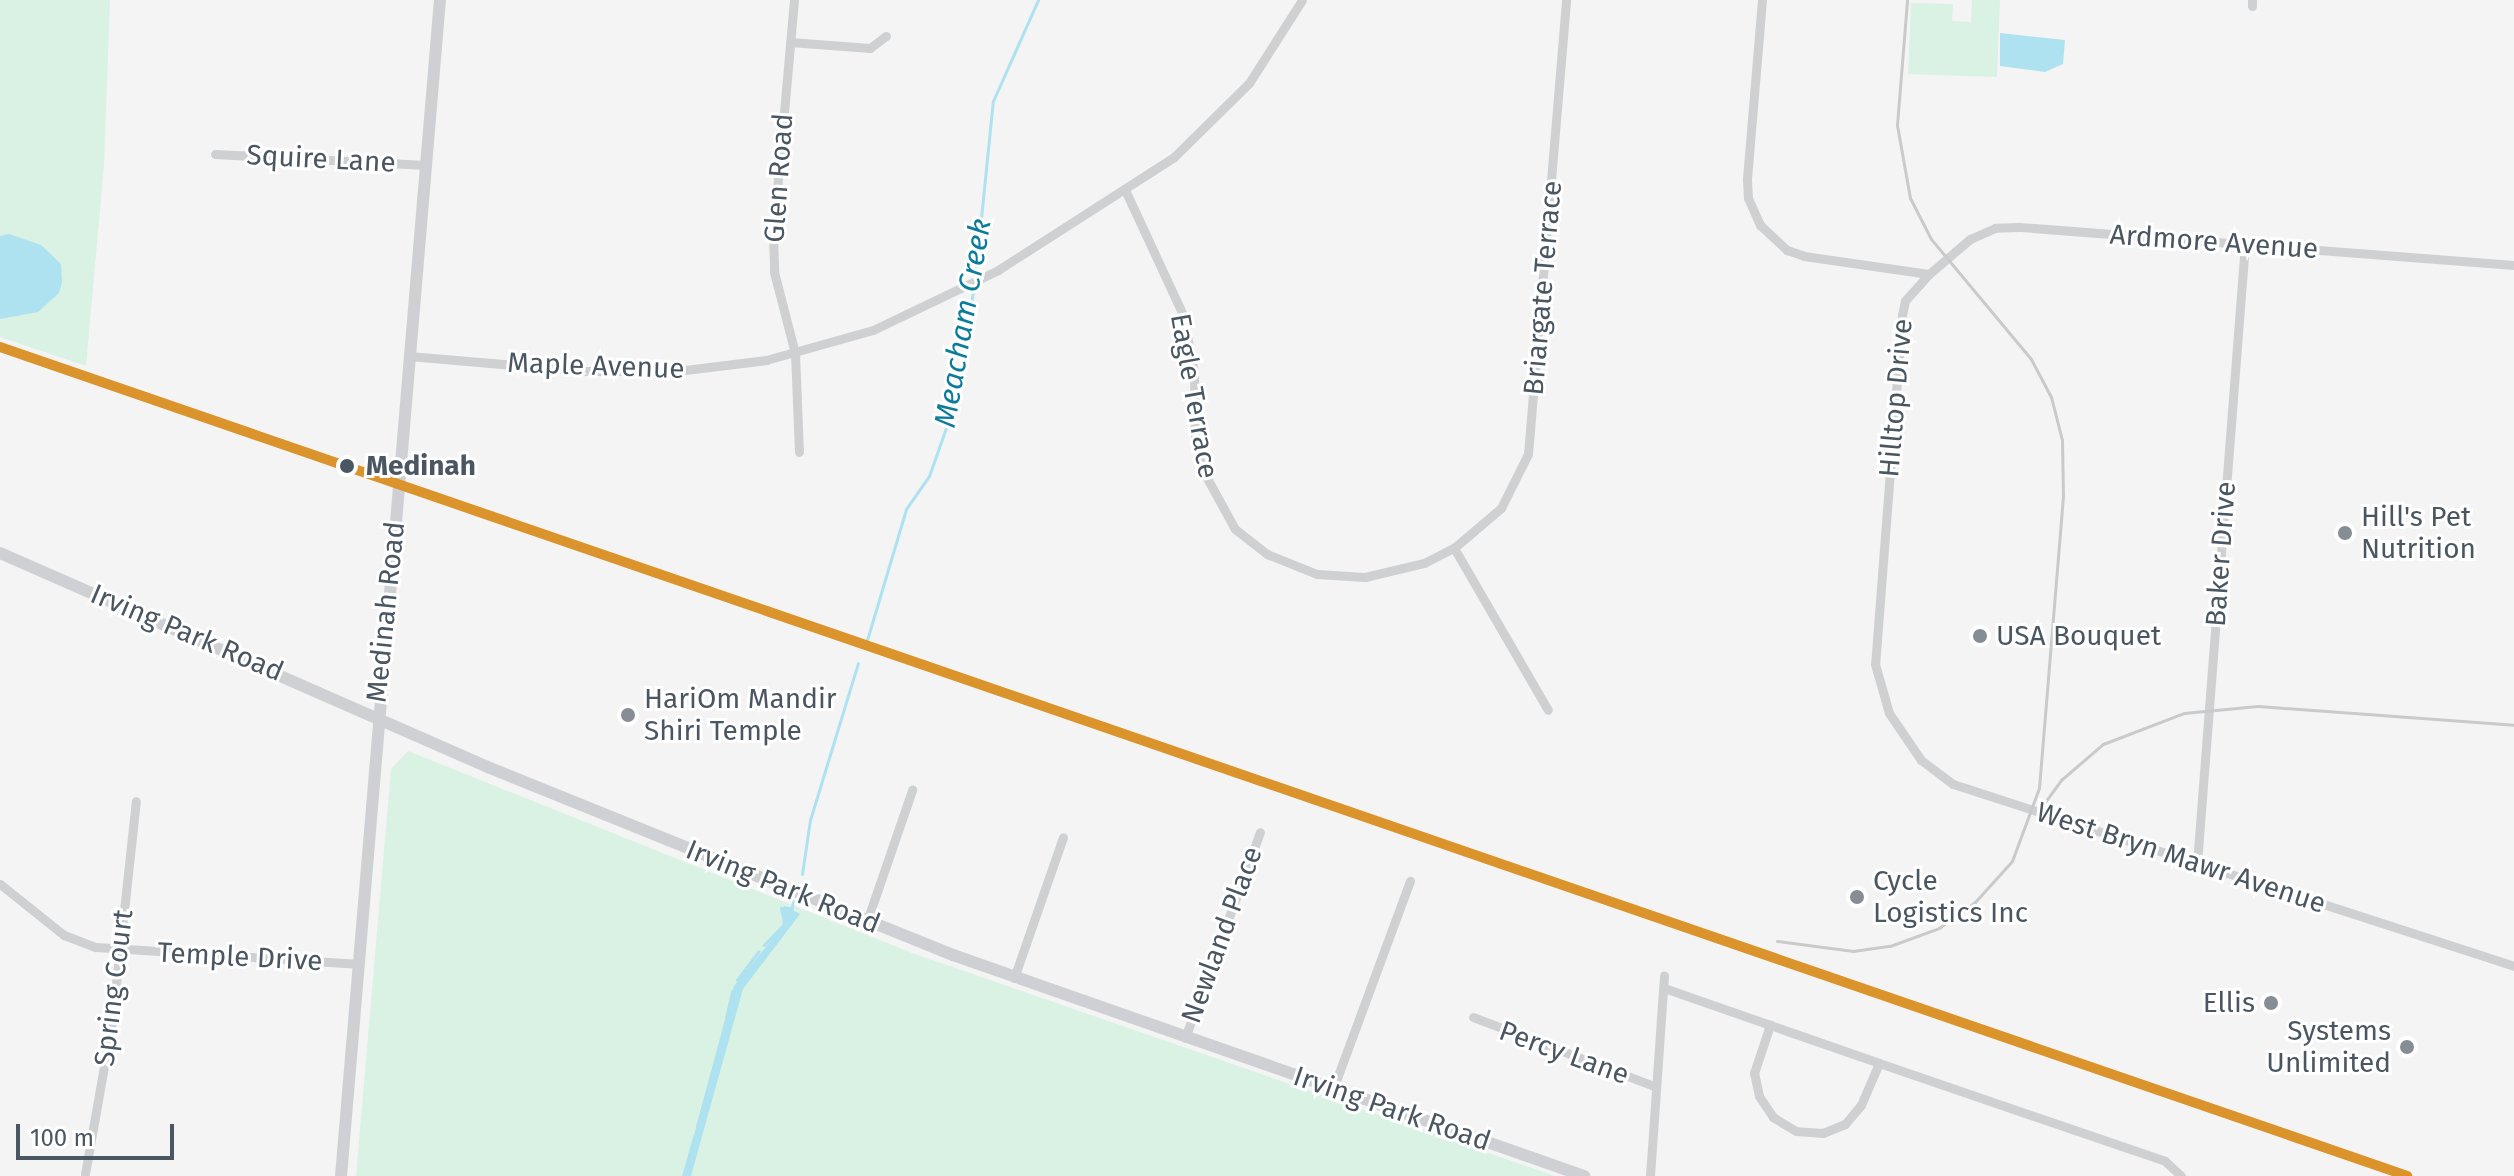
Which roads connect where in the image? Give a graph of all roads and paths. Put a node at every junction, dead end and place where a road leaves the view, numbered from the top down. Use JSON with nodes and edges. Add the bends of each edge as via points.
{"nodes":[{"id":1,"x":440,"y":0,"type":"edge"},
{"id":2,"x":794,"y":0,"type":"edge"},
{"id":3,"x":1302,"y":0,"type":"edge"},
{"id":4,"x":1566,"y":0,"type":"edge"},
{"id":5,"x":1762,"y":0,"type":"edge"},
{"id":6,"x":886,"y":36,"type":"dead end"},
{"id":7,"x":790,"y":42,"type":"junction"},
{"id":8,"x":215,"y":154,"type":"dead end"},
{"id":9,"x":426,"y":165,"type":"junction"},
{"id":10,"x":1126,"y":192,"type":"junction"},
{"id":11,"x":2245,"y":244,"type":"junction"},
{"id":12,"x":2514,"y":265,"type":"edge"},
{"id":13,"x":1929,"y":274,"type":"junction"},
{"id":14,"x":795,"y":353,"type":"junction"},
{"id":15,"x":409,"y":356,"type":"junction"},
{"id":16,"x":799,"y":452,"type":"dead end"},
{"id":17,"x":1223,"y":513,"type":"joint"},
{"id":18,"x":1454,"y":548,"type":"junction"},
{"id":19,"x":0,"y":553,"type":"edge"},
{"id":20,"x":1883,"y":701,"type":"joint"},
{"id":21,"x":1548,"y":710,"type":"dead end"},
{"id":22,"x":376,"y":715,"type":"junction"},
{"id":23,"x":912,"y":790,"type":"dead end"},
{"id":24,"x":136,"y":801,"type":"dead end"},
{"id":25,"x":1260,"y":832,"type":"dead end"},
{"id":26,"x":1063,"y":837,"type":"dead end"},
{"id":27,"x":2197,"y":863,"type":"junction"},
{"id":28,"x":1410,"y":881,"type":"dead end"},
{"id":29,"x":0,"y":884,"type":"edge"},
{"id":30,"x":867,"y":921,"type":"junction"},
{"id":31,"x":120,"y":949,"type":"junction"},
{"id":32,"x":356,"y":964,"type":"junction"},
{"id":33,"x":2514,"y":966,"type":"edge"},
{"id":34,"x":1664,"y":975,"type":"dead end"},
{"id":35,"x":1014,"y":978,"type":"junction"},
{"id":36,"x":1664,"y":988,"type":"junction"},
{"id":37,"x":1473,"y":1017,"type":"dead end"},
{"id":38,"x":1770,"y":1025,"type":"junction"},
{"id":39,"x":1185,"y":1038,"type":"junction"},
{"id":40,"x":1879,"y":1063,"type":"junction"},
{"id":41,"x":1656,"y":1087,"type":"junction"},
{"id":42,"x":1333,"y":1089,"type":"junction"},
{"id":43,"x":85,"y":1174,"type":"edge"},
{"id":44,"x":341,"y":1176,"type":"edge"},
{"id":45,"x":1584,"y":1176,"type":"edge"},
{"id":46,"x":1650,"y":1176,"type":"edge"},
{"id":47,"x":2181,"y":1176,"type":"edge"}],
"edges":[{"from":1,"to":9,"type":"main road","name":"Medinah Road"},
{"from":2,"to":7,"type":"street","name":"Glen Road"},
{"from":3,"to":10,"type":"street","name":"Maple Avenue","via":[[1279,42],[1226,110],[1196,140]]},
{"from":4,"to":18,"type":"street","name":"Briargate Terrace","via":[[1528,454],[1501,508]]},
{"from":5,"to":13,"type":"street","via":[[1747,179],[1748,198],[1760,225],[1788,251],[1804,256]]},
{"from":6,"to":7,"type":"street","via":[[870,48]]},
{"from":7,"to":14,"type":"street","name":"Glen Road","via":[[773,236],[774,272]]},
{"from":8,"to":9,"type":"street","name":"Squire Lane"},
{"from":9,"to":15,"type":"main road","name":"Medinah Road"},
{"from":10,"to":14,"type":"street","name":"Maple Avenue","via":[[971,285],[873,330]]},
{"from":10,"to":17,"type":"street","name":"Eagle Terrace","via":[[1183,315],[1194,372],[1197,450]]},
{"from":11,"to":12,"type":"street","name":"Ardmore Avenue"},
{"from":11,"to":13,"type":"street","name":"Ardmore Avenue","via":[[1995,228],[1970,239]]},
{"from":11,"to":27,"type":"street","name":"Baker Drive"},
{"from":13,"to":20,"type":"street","name":"Hilltop Drive","via":[[1905,301],[1902,315],[1875,664]]},
{"from":14,"to":15,"type":"street","name":"Maple Avenue","via":[[714,368],[642,373]]},
{"from":14,"to":16,"type":"street","name":"Glen Road"},
{"from":15,"to":22,"type":"main road","name":"Medinah Road"},
{"from":17,"to":18,"type":"street","name":"Briargate Terrace","via":[[1267,554],[1317,574],[1375,576],[1424,563]]},
{"from":18,"to":21,"type":"street"},
{"from":19,"to":22,"type":"main road","name":"Irving Park Road"},
{"from":20,"to":27,"type":"street","name":"West Bryn Mawr Avenue","via":[[1921,760],[1953,784]]},
{"from":22,"to":30,"type":"main road","name":"Irving Park Road","via":[[490,768]]},
{"from":22,"to":32,"type":"main road","name":"Medinah Road"},
{"from":23,"to":30,"type":"street"},
{"from":24,"to":31,"type":"street","name":"Spring Court"},
{"from":25,"to":39,"type":"street","name":"Newland Place"},
{"from":26,"to":35,"type":"street"},
{"from":27,"to":33,"type":"street","name":"West Bryn Mawr Avenue"},
{"from":28,"to":42,"type":"street"},
{"from":29,"to":31,"type":"street","name":"Temple Drive","via":[[64,935]]},
{"from":30,"to":35,"type":"main road","name":"Irving Park Road"},
{"from":31,"to":32,"type":"street","name":"Temple Drive"},
{"from":31,"to":43,"type":"street","name":"Spring Court"},
{"from":32,"to":44,"type":"main road","name":"Medinah Road"},
{"from":34,"to":36,"type":"street"},
{"from":35,"to":39,"type":"main road","name":"Irving Park Road"},
{"from":36,"to":38,"type":"street"},
{"from":36,"to":41,"type":"street"},
{"from":37,"to":41,"type":"street","name":"Percy Lane"},
{"from":38,"to":40,"type":"street"},
{"from":38,"to":40,"type":"street","via":[[1754,1073],[1759,1096],[1773,1117],[1796,1131],[1823,1133],[1845,1124],[1861,1105]]},
{"from":39,"to":42,"type":"main road","name":"Irving Park Road"},
{"from":40,"to":47,"type":"street","via":[[2165,1161]]},
{"from":41,"to":46,"type":"street"},
{"from":42,"to":45,"type":"main road","name":"Irving Park Road"}]}
